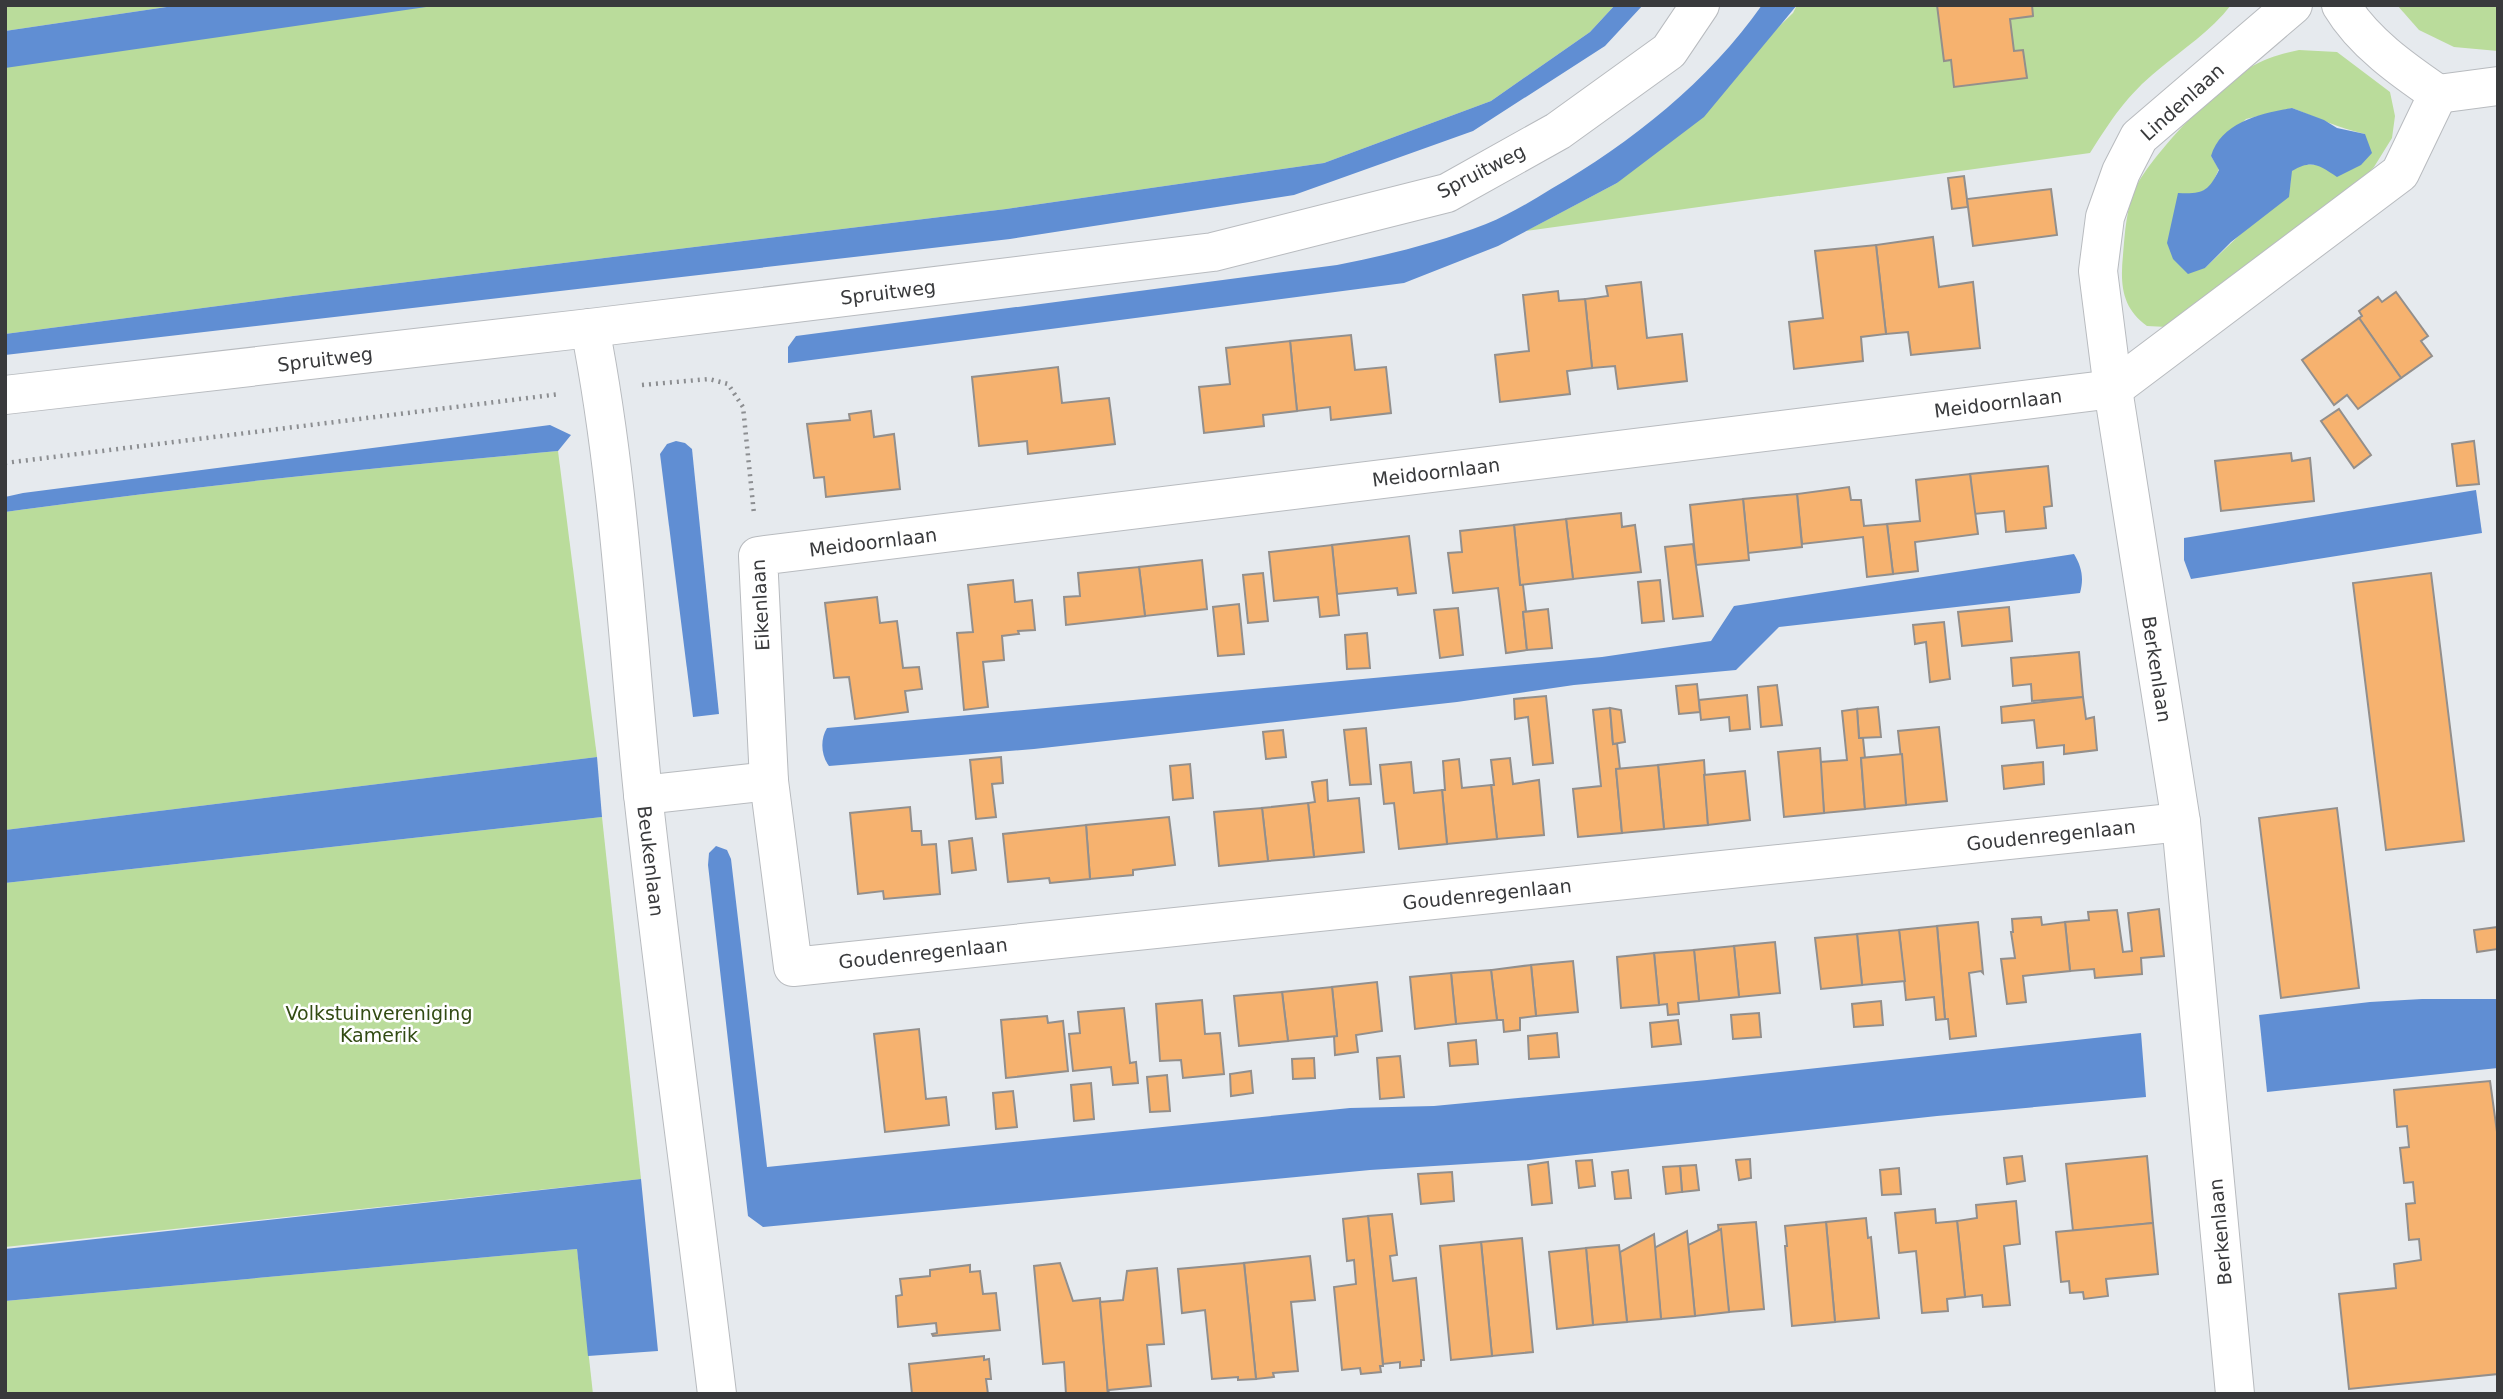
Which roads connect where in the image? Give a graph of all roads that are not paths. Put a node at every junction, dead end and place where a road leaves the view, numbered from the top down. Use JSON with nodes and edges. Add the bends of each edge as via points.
{"nodes":[{"id":1,"x":1700,"y":5,"type":"edge"},
{"id":2,"x":2294,"y":5,"type":"edge"},
{"id":3,"x":2341,"y":5,"type":"edge"},
{"id":4,"x":2498,"y":86,"type":"edge"},
{"id":5,"x":2438,"y":94,"type":"junction"},
{"id":6,"x":590,"y":328,"type":"junction"},
{"id":7,"x":2113,"y":388,"type":"junction"},
{"id":8,"x":5,"y":395,"type":"edge"},
{"id":9,"x":758,"y":556,"type":"joint"},
{"id":10,"x":769,"y":780,"type":"junction"},
{"id":11,"x":643,"y":795,"type":"junction"},
{"id":12,"x":2181,"y":822,"type":"junction"},
{"id":13,"x":793,"y":967,"type":"joint"},
{"id":14,"x":717,"y":1394,"type":"edge"},
{"id":15,"x":2235,"y":1394,"type":"edge"}],
"edges":[{"from":1,"to":6,"type":"street","name":"Spruitweg","via":[[1669,51],[1558,131],[1447,193],[1213,252]]},
{"from":2,"to":7,"type":"street","name":"Lindenlaan","via":[[2139,137],[2121,172],[2105,216],[2098,271]]},
{"from":3,"to":5,"type":"street","via":[[2377,47]]},
{"from":4,"to":5,"type":"street"},
{"from":5,"to":7,"type":"street","via":[[2400,173]]},
{"from":6,"to":8,"type":"street","name":"Spruitweg"},
{"from":6,"to":11,"type":"street","name":"Beukenlaan","via":[[612,466]]},
{"from":7,"to":9,"type":"street","name":"Meidoornlaan"},
{"from":7,"to":12,"type":"street","name":"Berkenlaan"},
{"from":9,"to":10,"type":"street","name":"Eikenlaan"},
{"from":10,"to":11,"type":"street"},
{"from":10,"to":13,"type":"street","name":"Eikenlaan"},
{"from":11,"to":14,"type":"street","name":"Beukenlaan"},
{"from":12,"to":13,"type":"street","name":"Goudenregenlaan"},
{"from":12,"to":15,"type":"street","name":"Berkenlaan"}]}
